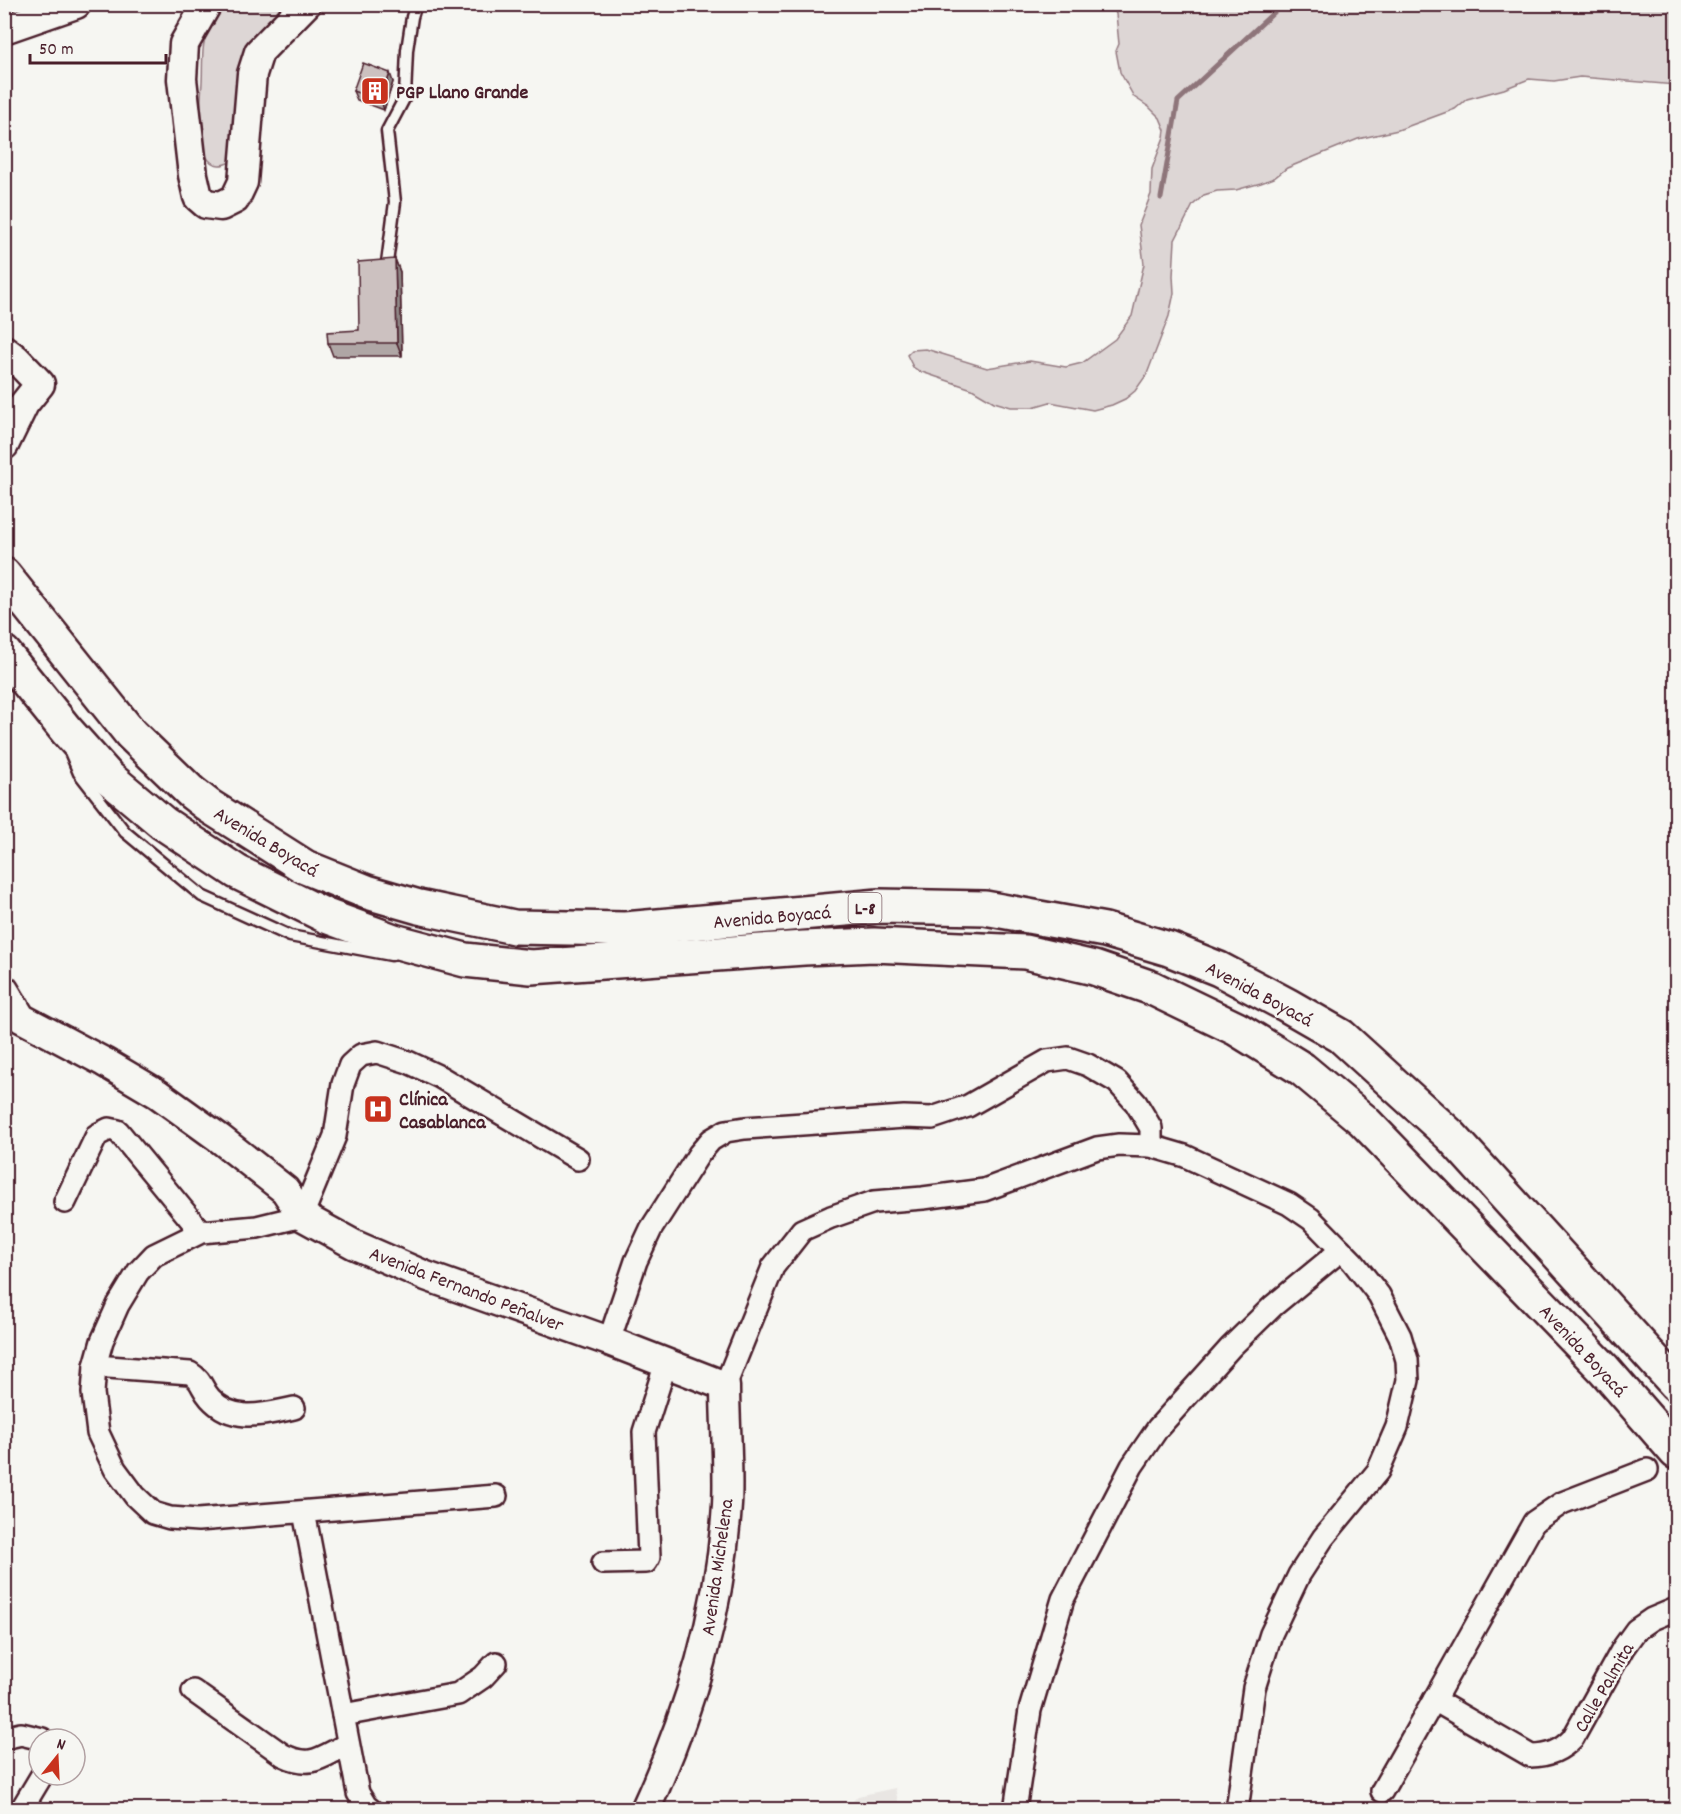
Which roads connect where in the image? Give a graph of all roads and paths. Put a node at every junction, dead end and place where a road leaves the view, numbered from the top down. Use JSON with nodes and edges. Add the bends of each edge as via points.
{"nodes":[{"id":1,"x":76,"y":4,"type":"edge"},
{"id":2,"x":207,"y":4,"type":"edge"},
{"id":3,"x":306,"y":4,"type":"edge"},
{"id":4,"x":416,"y":4,"type":"edge"},
{"id":5,"x":4,"y":29,"type":"edge"},
{"id":6,"x":387,"y":263,"type":"edge"},
{"id":7,"x":4,"y":350,"type":"edge"},
{"id":8,"x":4,"y":445,"type":"edge"},
{"id":9,"x":4,"y":575,"type":"edge"},
{"id":10,"x":4,"y":652,"type":"edge"},
{"id":11,"x":52,"y":713,"type":"junction"},
{"id":12,"x":465,"y":960,"type":"junction"},
{"id":13,"x":4,"y":990,"type":"edge"},
{"id":14,"x":13,"y":1019,"type":"edge"},
{"id":15,"x":1151,"y":1146,"type":"junction"},
{"id":16,"x":578,"y":1160,"type":"dead end"},
{"id":17,"x":65,"y":1202,"type":"dead end"},
{"id":18,"x":302,"y":1216,"type":"junction"},
{"id":19,"x":201,"y":1232,"type":"junction"},
{"id":20,"x":1341,"y":1250,"type":"junction"},
{"id":21,"x":609,"y":1341,"type":"junction"},
{"id":22,"x":666,"y":1363,"type":"junction"},
{"id":23,"x":95,"y":1366,"type":"junction"},
{"id":24,"x":1677,"y":1384,"type":"edge"},
{"id":25,"x":725,"y":1386,"type":"junction"},
{"id":26,"x":294,"y":1408,"type":"dead end"},
{"id":27,"x":1677,"y":1452,"type":"edge"},
{"id":28,"x":1647,"y":1470,"type":"dead end"},
{"id":29,"x":496,"y":1496,"type":"dead end"},
{"id":30,"x":304,"y":1512,"type":"junction"},
{"id":31,"x":603,"y":1563,"type":"dead end"},
{"id":32,"x":1677,"y":1609,"type":"edge"},
{"id":33,"x":496,"y":1663,"type":"dead end"},
{"id":34,"x":193,"y":1691,"type":"dead end"},
{"id":35,"x":1434,"y":1700,"type":"junction"},
{"id":36,"x":343,"y":1715,"type":"junction"},
{"id":37,"x":27,"y":1735,"type":"edge"},
{"id":38,"x":4,"y":1738,"type":"edge"},
{"id":39,"x":348,"y":1744,"type":"junction"},
{"id":40,"x":35,"y":1787,"type":"edge"},
{"id":41,"x":1382,"y":1791,"type":"dead end"},
{"id":42,"x":21,"y":1809,"type":"edge"},
{"id":43,"x":371,"y":1809,"type":"edge"},
{"id":44,"x":645,"y":1809,"type":"edge"},
{"id":45,"x":1016,"y":1809,"type":"edge"},
{"id":46,"x":1237,"y":1809,"type":"edge"}],
"edges":[{"from":1,"to":5,"type":"main road"},
{"from":2,"to":3,"type":"main road","via":[[184,44],[182,79],[198,196],[207,204],[221,206],[235,199],[243,182],[250,85],[259,52]]},
{"from":4,"to":6,"type":"lane","via":[[405,97],[387,131],[395,202]]},
{"from":7,"to":8,"type":"main road","via":[[39,384],[24,404]]},
{"from":9,"to":24,"type":"highway","name":"Avenida Boyacá","number":"L-8","via":[[131,734],[191,792],[305,867],[367,892],[514,927],[625,929],[879,906],[985,908],[1105,930],[1219,969],[1332,1031],[1451,1136]]},
{"from":10,"to":11,"type":"highway","name":"Avenida Boyacá","number":"L-8"},
{"from":11,"to":12,"type":"highway","name":"Avenida Boyacá","number":"L-8","via":[[108,777],[164,823],[237,872],[326,916],[394,941]]},
{"from":11,"to":12,"type":"lane","via":[[79,773],[125,832],[202,897],[290,936],[406,957]]},
{"from":12,"to":27,"type":"highway","name":"Avenida Boyacá","number":"L-8","via":[[531,967],[804,948],[927,947],[1025,952],[1094,968],[1152,988],[1237,1029],[1302,1069],[1363,1120],[1604,1369]]},
{"from":13,"to":14,"type":"main road"},
{"from":14,"to":18,"type":"main road","name":"Avenida Fernando Peñalver","via":[[104,1062],[158,1094],[285,1190]]},
{"from":15,"to":20,"type":"street","via":[[1185,1156],[1289,1204],[1311,1219]]},
{"from":15,"to":21,"type":"street","via":[[1151,1128],[1118,1082],[1068,1058],[1047,1061],[968,1106],[932,1118],[726,1131],[699,1154],[646,1238]]},
{"from":15,"to":25,"type":"street","via":[[1097,1148],[984,1190],[874,1202],[802,1230],[773,1268]]},
{"from":16,"to":18,"type":"street","via":[[441,1077],[377,1052],[361,1055],[350,1065],[343,1084],[334,1136]]},
{"from":17,"to":19,"type":"street","via":[[97,1135],[109,1129],[118,1131]]},
{"from":18,"to":19,"type":"street","via":[[257,1227]]},
{"from":18,"to":21,"type":"main road","name":"Avenida Fernando Peñalver","via":[[355,1245],[426,1276]]},
{"from":19,"to":23,"type":"street","via":[[154,1255],[138,1272],[118,1305]]},
{"from":20,"to":45,"type":"street","via":[[1231,1347],[1158,1428],[1132,1466],[1064,1599],[1030,1710]]},
{"from":20,"to":46,"type":"street","via":[[1379,1295],[1400,1336],[1407,1360],[1404,1403],[1378,1471],[1323,1538],[1287,1597],[1270,1634],[1254,1688]]},
{"from":21,"to":22,"type":"main road","name":"Avenida Fernando Peñalver"},
{"from":22,"to":25,"type":"main road","name":"Avenida Fernando Peñalver"},
{"from":22,"to":31,"type":"street","via":[[644,1432],[649,1557],[646,1562]]},
{"from":23,"to":26,"type":"street","via":[[190,1373],[200,1379],[217,1406],[232,1413],[252,1416]]},
{"from":23,"to":30,"type":"street","via":[[93,1393],[98,1433],[115,1469],[153,1513],[198,1520]]},
{"from":25,"to":44,"type":"main road","name":"Avenida Michelena","via":[[727,1503],[714,1606],[705,1651],[677,1736]]},
{"from":28,"to":35,"type":"street","via":[[1562,1503],[1534,1522]]},
{"from":29,"to":30,"type":"street"},
{"from":30,"to":36,"type":"street"},
{"from":32,"to":35,"type":"street","name":"Calle Palmita","via":[[1636,1630],[1573,1738],[1544,1756],[1531,1756]]},
{"from":33,"to":36,"type":"street","via":[[458,1694]]},
{"from":34,"to":39,"type":"street","via":[[298,1762],[309,1763]]},
{"from":35,"to":41,"type":"street"},
{"from":36,"to":39,"type":"street"},
{"from":37,"to":38,"type":"street"},
{"from":39,"to":43,"type":"street","via":[[358,1793]]},
{"from":40,"to":42,"type":"street"}]}
